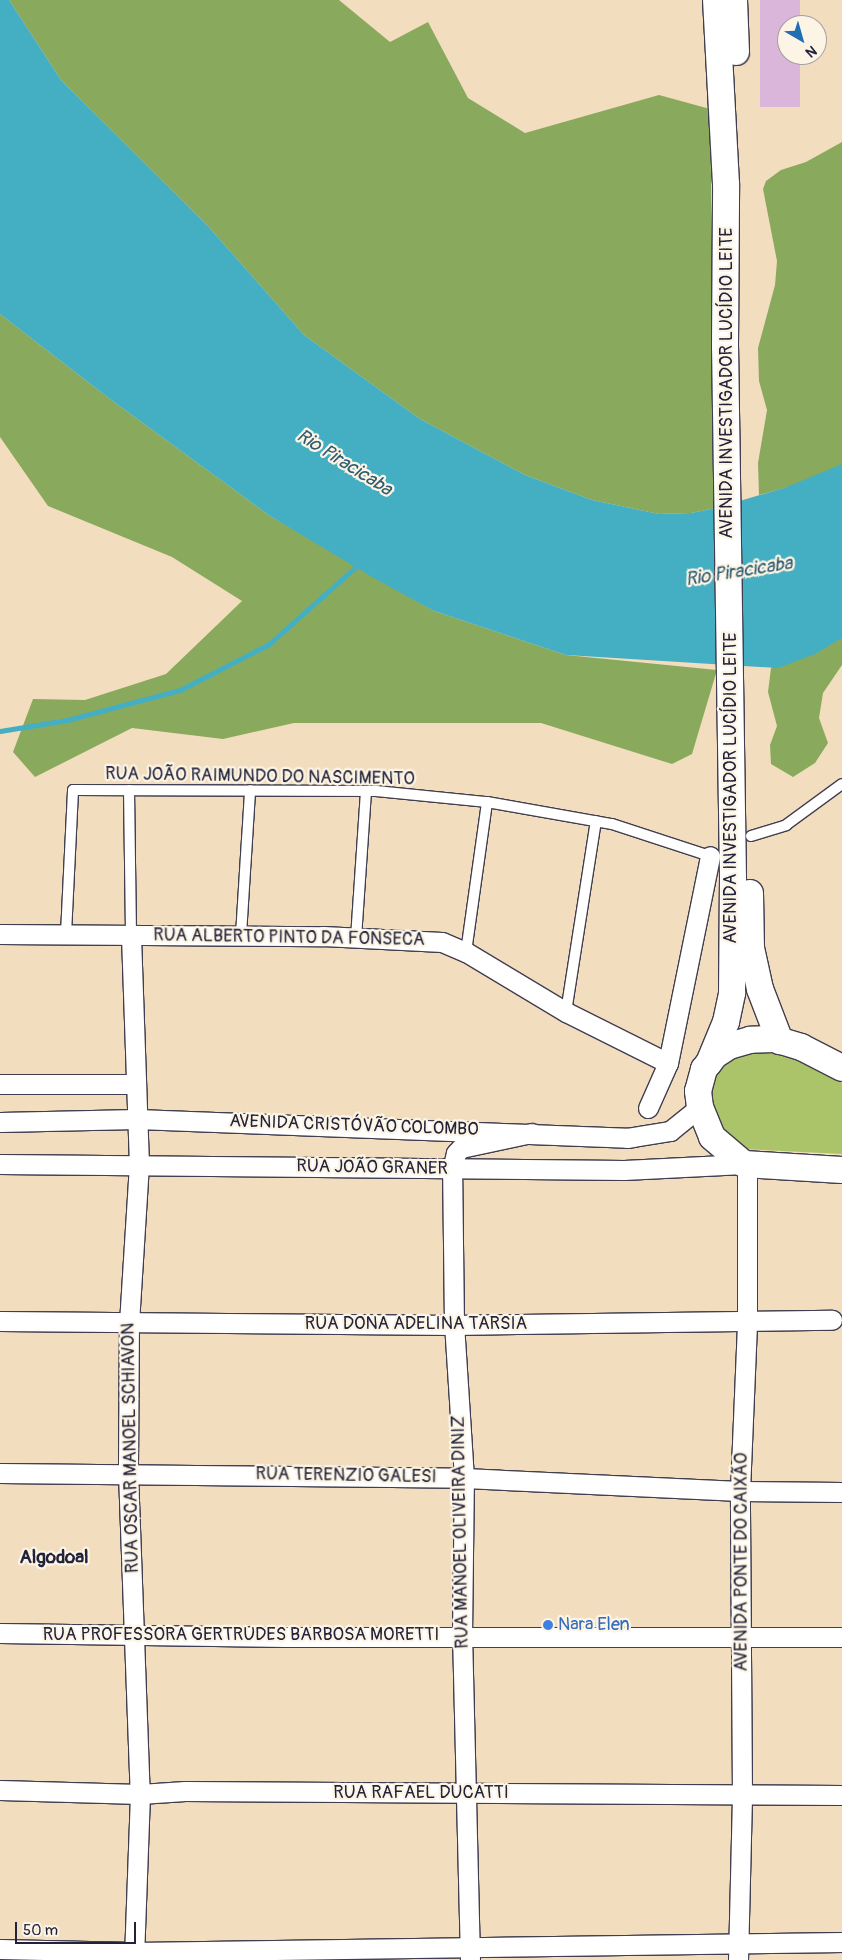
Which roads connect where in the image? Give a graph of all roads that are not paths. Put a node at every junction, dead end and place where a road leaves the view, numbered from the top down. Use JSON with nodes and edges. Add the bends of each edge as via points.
{"nodes":[{"id":1,"x":716,"y":0,"type":"edge"},
{"id":2,"x":734,"y":0,"type":"edge"},
{"id":3,"x":735,"y":478,"type":"junction"},
{"id":4,"x":740,"y":693,"type":"junction"},
{"id":5,"x":842,"y":784,"type":"edge"},
{"id":6,"x":129,"y":790,"type":"junction"},
{"id":7,"x":250,"y":790,"type":"junction"},
{"id":8,"x":366,"y":791,"type":"junction"},
{"id":9,"x":488,"y":802,"type":"junction"},
{"id":10,"x":596,"y":821,"type":"junction"},
{"id":11,"x":751,"y":836,"type":"junction"},
{"id":12,"x":710,"y":856,"type":"joint"},
{"id":13,"x":0,"y":934,"type":"edge"},
{"id":14,"x":66,"y":934,"type":"junction"},
{"id":15,"x":241,"y":935,"type":"junction"},
{"id":16,"x":132,"y":936,"type":"junction"},
{"id":17,"x":356,"y":938,"type":"junction"},
{"id":18,"x":466,"y":952,"type":"junction"},
{"id":19,"x":566,"y":1012,"type":"junction"},
{"id":20,"x":780,"y":1040,"type":"junction"},
{"id":21,"x":709,"y":1063,"type":"junction"},
{"id":22,"x":668,"y":1064,"type":"junction"},
{"id":23,"x":842,"y":1068,"type":"edge"},
{"id":24,"x":0,"y":1084,"type":"edge"},
{"id":25,"x":134,"y":1084,"type":"junction"},
{"id":26,"x":700,"y":1107,"type":"junction"},
{"id":27,"x":648,"y":1108,"type":"dead end"},
{"id":28,"x":137,"y":1120,"type":"junction"},
{"id":29,"x":0,"y":1122,"type":"edge"},
{"id":30,"x":531,"y":1133,"type":"junction"},
{"id":31,"x":0,"y":1164,"type":"edge"},
{"id":32,"x":139,"y":1164,"type":"junction"},
{"id":33,"x":746,"y":1164,"type":"junction"},
{"id":34,"x":452,"y":1170,"type":"junction"},
{"id":35,"x":842,"y":1170,"type":"edge"},
{"id":36,"x":832,"y":1320,"type":"dead end"},
{"id":37,"x":0,"y":1321,"type":"edge"},
{"id":38,"x":129,"y":1321,"type":"junction"},
{"id":39,"x":747,"y":1323,"type":"junction"},
{"id":40,"x":454,"y":1325,"type":"junction"},
{"id":41,"x":0,"y":1473,"type":"edge"},
{"id":42,"x":128,"y":1473,"type":"junction"},
{"id":43,"x":464,"y":1478,"type":"junction"},
{"id":44,"x":740,"y":1491,"type":"junction"},
{"id":45,"x":842,"y":1492,"type":"edge"},
{"id":46,"x":0,"y":1633,"type":"edge"},
{"id":47,"x":134,"y":1636,"type":"junction"},
{"id":48,"x":462,"y":1636,"type":"junction"},
{"id":49,"x":742,"y":1637,"type":"junction"},
{"id":50,"x":842,"y":1637,"type":"edge"},
{"id":51,"x":0,"y":1790,"type":"edge"},
{"id":52,"x":466,"y":1793,"type":"junction"},
{"id":53,"x":140,"y":1794,"type":"junction"},
{"id":54,"x":842,"y":1795,"type":"edge"},
{"id":55,"x":742,"y":1796,"type":"junction"},
{"id":56,"x":842,"y":1942,"type":"edge"},
{"id":57,"x":0,"y":1949,"type":"edge"},
{"id":58,"x":737,"y":1953,"type":"edge"},
{"id":59,"x":470,"y":1954,"type":"edge"},
{"id":60,"x":134,"y":1956,"type":"edge"}],
"edges":[{"from":1,"to":3,"type":"main road","name":"AVENIDA INVESTIGADOR LUCÍDIO LEITE","via":[[726,184]]},
{"from":2,"to":3,"type":"main road","name":"AVENIDA INVESTIGADOR LUCÍDIO LEITE","via":[[742,192]]},
{"from":3,"to":4,"type":"main road","name":"AVENIDA INVESTIGADOR LUCÍDIO LEITE"},
{"from":4,"to":11,"type":"main road","name":"AVENIDA INVESTIGADOR LUCÍDIO LEITE"},
{"from":4,"to":21,"type":"main road","name":"AVENIDA INVESTIGADOR LUCÍDIO LEITE","via":[[732,993],[726,1022]]},
{"from":5,"to":11,"type":"lane","via":[[786,825]]},
{"from":6,"to":7,"type":"lane","name":"RUA JOÃO RAIMUNDO DO NASCIMENTO"},
{"from":6,"to":14,"type":"lane","name":"RUA JOÃO RAIMUNDO DO NASCIMENTO","via":[[73,790]]},
{"from":6,"to":16,"type":"lane"},
{"from":7,"to":8,"type":"lane","name":"RUA JOÃO RAIMUNDO DO NASCIMENTO"},
{"from":7,"to":15,"type":"lane"},
{"from":8,"to":9,"type":"lane","name":"RUA JOÃO RAIMUNDO DO NASCIMENTO"},
{"from":8,"to":17,"type":"lane"},
{"from":9,"to":10,"type":"lane","name":"RUA JOÃO RAIMUNDO DO NASCIMENTO"},
{"from":9,"to":18,"type":"lane"},
{"from":10,"to":12,"type":"lane","name":"RUA JOÃO RAIMUNDO DO NASCIMENTO"},
{"from":10,"to":19,"type":"lane"},
{"from":11,"to":20,"type":"main road","name":"AVENIDA INVESTIGADOR LUCÍDIO LEITE","via":[[752,948],[760,989]]},
{"from":12,"to":22,"type":"street"},
{"from":13,"to":14,"type":"street","name":"RUA ALBERTO PINTO DA FONSECA"},
{"from":14,"to":16,"type":"street","name":"RUA ALBERTO PINTO DA FONSECA"},
{"from":15,"to":16,"type":"street","name":"RUA ALBERTO PINTO DA FONSECA"},
{"from":15,"to":17,"type":"street","name":"RUA ALBERTO PINTO DA FONSECA"},
{"from":16,"to":25,"type":"street","name":"RUA OSCAR MANOEL SCHIAVON"},
{"from":17,"to":18,"type":"street","name":"RUA ALBERTO PINTO DA FONSECA","via":[[442,942]]},
{"from":18,"to":19,"type":"street","name":"RUA ALBERTO PINTO DA FONSECA"},
{"from":19,"to":22,"type":"street","name":"RUA ALBERTO PINTO DA FONSECA"},
{"from":20,"to":21,"type":"main road","via":[[762,1038],[738,1042],[715,1055]]},
{"from":20,"to":23,"type":"main road","via":[[801,1046]]},
{"from":21,"to":26,"type":"main road","name":"AVENIDA INVESTIGADOR LUCÍDIO LEITE","via":[[698,1091]]},
{"from":22,"to":27,"type":"street"},
{"from":24,"to":25,"type":"street"},
{"from":25,"to":28,"type":"street","name":"RUA OSCAR MANOEL SCHIAVON"},
{"from":26,"to":30,"type":"street","name":"AVENIDA CRISTÓVÃO COLOMBO","via":[[670,1131],[651,1136],[627,1138]]},
{"from":26,"to":33,"type":"main road","via":[[712,1137]]},
{"from":28,"to":29,"type":"street","name":"AVENIDA CRISTÓVÃO COLOMBO"},
{"from":28,"to":30,"type":"street","name":"AVENIDA CRISTÓVÃO COLOMBO"},
{"from":28,"to":32,"type":"street","name":"RUA OSCAR MANOEL SCHIAVON"},
{"from":30,"to":34,"type":"street","name":"RUA MANOEL OLIVEIRA DINIZ","via":[[461,1148],[456,1153]]},
{"from":31,"to":32,"type":"street","name":"RUA JOÃO GRANER"},
{"from":32,"to":34,"type":"street","name":"RUA JOÃO GRANER"},
{"from":32,"to":38,"type":"street","name":"RUA OSCAR MANOEL SCHIAVON"},
{"from":33,"to":34,"type":"street","name":"RUA JOÃO GRANER","via":[[624,1170]]},
{"from":33,"to":35,"type":"main road"},
{"from":33,"to":39,"type":"street","name":"AVENIDA PONTE DO CAIXÃO"},
{"from":34,"to":40,"type":"street","name":"RUA MANOEL OLIVEIRA DINIZ"},
{"from":36,"to":39,"type":"street","name":"RUA DONA ADELINA TARSIA"},
{"from":37,"to":38,"type":"street","name":"RUA DONA ADELINA TARSIA"},
{"from":38,"to":40,"type":"street","name":"RUA DONA ADELINA TARSIA"},
{"from":38,"to":42,"type":"street","name":"RUA OSCAR MANOEL SCHIAVON"},
{"from":39,"to":40,"type":"street","name":"RUA DONA ADELINA TARSIA"},
{"from":39,"to":44,"type":"street","name":"AVENIDA PONTE DO CAIXÃO"},
{"from":40,"to":43,"type":"street","name":"RUA MANOEL OLIVEIRA DINIZ"},
{"from":41,"to":42,"type":"street","name":"RUA TERENZIO GALESI"},
{"from":42,"to":43,"type":"street","name":"RUA TERENZIO GALESI"},
{"from":42,"to":47,"type":"street","name":"RUA OSCAR MANOEL SCHIAVON"},
{"from":43,"to":44,"type":"street","name":"RUA TERENZIO GALESI"},
{"from":43,"to":48,"type":"street","name":"RUA MANOEL OLIVEIRA DINIZ"},
{"from":44,"to":45,"type":"street","name":"RUA TERENZIO GALESI"},
{"from":44,"to":49,"type":"street","name":"AVENIDA PONTE DO CAIXÃO"},
{"from":46,"to":47,"type":"street","name":"RUA PROFESSORA GERTRUDES BARBOSA MORETTI"},
{"from":47,"to":48,"type":"street","name":"RUA PROFESSORA GERTRUDES BARBOSA MORETTI"},
{"from":47,"to":53,"type":"street","name":"RUA OSCAR MANOEL SCHIAVON"},
{"from":48,"to":49,"type":"street","name":"RUA PROFESSORA GERTRUDES BARBOSA MORETTI"},
{"from":48,"to":52,"type":"street","name":"RUA MANOEL OLIVEIRA DINIZ"},
{"from":49,"to":50,"type":"street","name":"RUA PROFESSORA GERTRUDES BARBOSA MORETTI"},
{"from":49,"to":55,"type":"street","name":"AVENIDA PONTE DO CAIXÃO"},
{"from":51,"to":53,"type":"street","name":"RUA RAFAEL DUCATTI"},
{"from":52,"to":53,"type":"street","name":"RUA RAFAEL DUCATTI","via":[[185,1791]]},
{"from":52,"to":55,"type":"street","name":"RUA RAFAEL DUCATTI"},
{"from":52,"to":59,"type":"street","name":"RUA MANOEL OLIVEIRA DINIZ"},
{"from":53,"to":60,"type":"street","name":"RUA OSCAR MANOEL SCHIAVON"},
{"from":54,"to":55,"type":"street","name":"RUA RAFAEL DUCATTI"},
{"from":55,"to":58,"type":"street","name":"AVENIDA PONTE DO CAIXÃO"},
{"from":56,"to":58,"type":"street"},
{"from":57,"to":60,"type":"street"},
{"from":58,"to":59,"type":"street"},
{"from":59,"to":60,"type":"street"}]}
